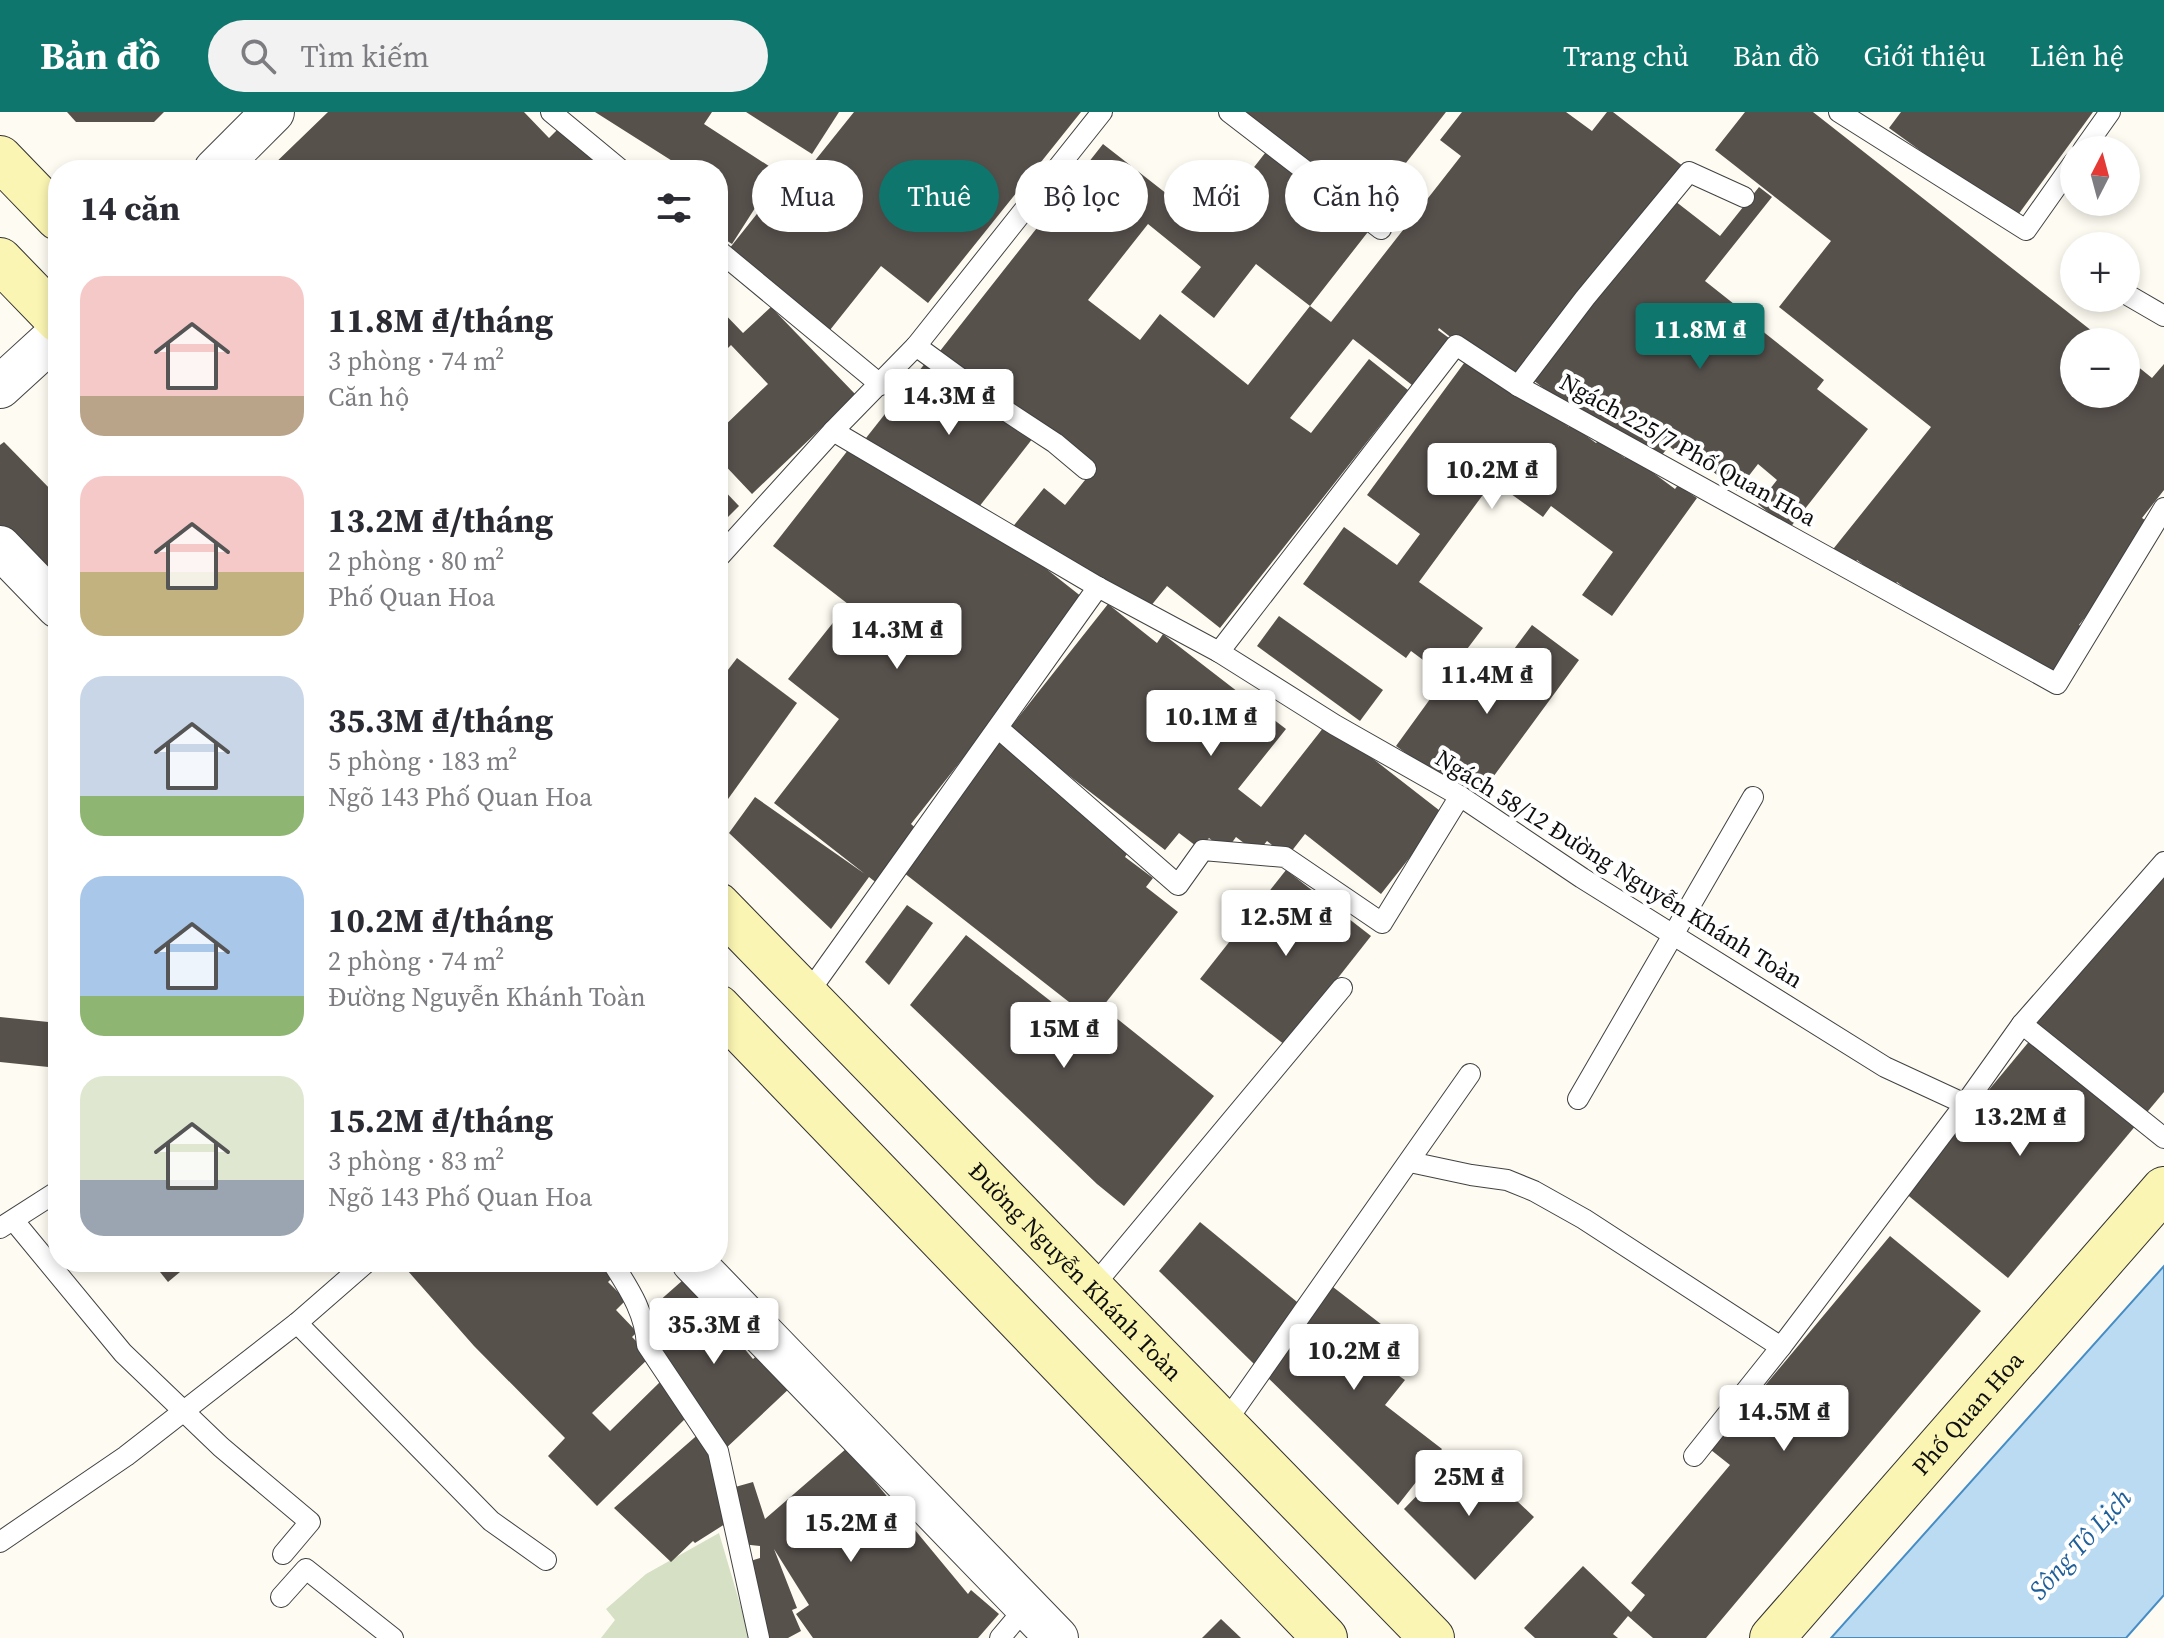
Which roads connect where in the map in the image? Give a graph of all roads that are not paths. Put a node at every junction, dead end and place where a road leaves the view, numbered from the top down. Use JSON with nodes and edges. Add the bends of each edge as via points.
{"nodes":[{"id":1,"x":273,"y":112,"type":"edge"},
{"id":2,"x":551,"y":112,"type":"edge"},
{"id":3,"x":1102,"y":112,"type":"edge"},
{"id":4,"x":1229,"y":112,"type":"edge"},
{"id":5,"x":1839,"y":112,"type":"edge"},
{"id":6,"x":2110,"y":112,"type":"edge"},
{"id":7,"x":2093,"y":136,"type":"edge"},
{"id":8,"x":0,"y":158,"type":"edge"},
{"id":9,"x":225,"y":160,"type":"edge"},
{"id":10,"x":609,"y":160,"type":"edge"},
{"id":11,"x":1291,"y":160,"type":"edge"},
{"id":12,"x":2060,"y":182,"type":"edge"},
{"id":13,"x":1744,"y":197,"type":"dead end"},
{"id":14,"x":48,"y":208,"type":"edge"},
{"id":15,"x":728,"y":259,"type":"edge"},
{"id":16,"x":0,"y":260,"type":"edge"},
{"id":17,"x":2140,"y":302,"type":"edge"},
{"id":18,"x":48,"y":310,"type":"edge"},
{"id":19,"x":2164,"y":316,"type":"edge"},
{"id":20,"x":48,"y":343,"type":"edge"},
{"id":21,"x":916,"y":346,"type":"junction"},
{"id":22,"x":881,"y":385,"type":"junction"},
{"id":23,"x":1518,"y":386,"type":"junction"},
{"id":24,"x":0,"y":387,"type":"edge"},
{"id":25,"x":833,"y":431,"type":"junction"},
{"id":26,"x":1086,"y":469,"type":"dead end"},
{"id":27,"x":2164,"y":508,"type":"edge"},
{"id":28,"x":0,"y":547,"type":"edge"},
{"id":29,"x":728,"y":547,"type":"edge"},
{"id":30,"x":1098,"y":587,"type":"junction"},
{"id":31,"x":48,"y":597,"type":"edge"},
{"id":32,"x":1219,"y":652,"type":"junction"},
{"id":33,"x":998,"y":728,"type":"junction"},
{"id":34,"x":1460,"y":796,"type":"junction"},
{"id":35,"x":1753,"y":797,"type":"dead end"},
{"id":36,"x":2164,"y":862,"type":"edge"},
{"id":37,"x":728,"y":915,"type":"edge"},
{"id":38,"x":1672,"y":935,"type":"junction"},
{"id":39,"x":1342,"y":988,"type":"dead end"},
{"id":40,"x":806,"y":996,"type":"junction"},
{"id":41,"x":728,"y":1017,"type":"edge"},
{"id":42,"x":2022,"y":1024,"type":"junction"},
{"id":43,"x":1470,"y":1074,"type":"dead end"},
{"id":44,"x":1578,"y":1099,"type":"dead end"},
{"id":45,"x":1965,"y":1104,"type":"junction"},
{"id":46,"x":2164,"y":1138,"type":"edge"},
{"id":47,"x":1410,"y":1162,"type":"junction"},
{"id":48,"x":2164,"y":1189,"type":"edge"},
{"id":49,"x":48,"y":1197,"type":"edge"},
{"id":50,"x":7,"y":1224,"type":"edge"},
{"id":51,"x":48,"y":1270,"type":"edge"},
{"id":52,"x":50,"y":1272,"type":"edge"},
{"id":53,"x":356,"y":1272,"type":"edge"},
{"id":54,"x":618,"y":1272,"type":"edge"},
{"id":55,"x":703,"y":1272,"type":"edge"},
{"id":56,"x":1091,"y":1289,"type":"junction"},
{"id":57,"x":297,"y":1323,"type":"junction"},
{"id":58,"x":1781,"y":1347,"type":"junction"},
{"id":59,"x":185,"y":1411,"type":"junction"},
{"id":60,"x":1225,"y":1423,"type":"junction"},
{"id":61,"x":1694,"y":1456,"type":"dead end"},
{"id":62,"x":0,"y":1542,"type":"edge"},
{"id":63,"x":283,"y":1554,"type":"dead end"},
{"id":64,"x":546,"y":1560,"type":"dead end"},
{"id":65,"x":281,"y":1597,"type":"dead end"},
{"id":66,"x":1027,"y":1606,"type":"junction"},
{"id":67,"x":393,"y":1638,"type":"edge"},
{"id":68,"x":759,"y":1638,"type":"edge"},
{"id":69,"x":1000,"y":1638,"type":"edge"},
{"id":70,"x":1057,"y":1638,"type":"edge"},
{"id":71,"x":1325,"y":1638,"type":"edge"},
{"id":72,"x":1432,"y":1638,"type":"edge"},
{"id":73,"x":1772,"y":1638,"type":"edge"}],
"edges":[{"from":1,"to":9,"type":"street"},
{"from":2,"to":10,"type":"lane"},
{"from":3,"to":21,"type":"lane"},
{"from":4,"to":11,"type":"lane"},
{"from":5,"to":12,"type":"lane","via":[[2026,230]]},
{"from":6,"to":7,"type":"lane"},
{"from":8,"to":14,"type":"main road"},
{"from":13,"to":23,"type":"lane","via":[[1689,172]]},
{"from":15,"to":22,"type":"lane"},
{"from":16,"to":18,"type":"main road"},
{"from":17,"to":19,"type":"lane"},
{"from":20,"to":24,"type":"street"},
{"from":21,"to":22,"type":"lane"},
{"from":21,"to":26,"type":"lane"},
{"from":22,"to":25,"type":"lane"},
{"from":23,"to":27,"type":"lane","name":"Ngách 225/7 Phố Quan Hoa","via":[[2057,684]]},
{"from":23,"to":32,"type":"lane","name":"Ngách 225/7 Phố Quan Hoa","via":[[1456,345]]},
{"from":25,"to":29,"type":"lane"},
{"from":25,"to":30,"type":"lane","name":"Ngách 58/12 Đường Nguyễn Khánh Toàn"},
{"from":28,"to":31,"type":"street"},
{"from":30,"to":32,"type":"lane","name":"Ngách 58/12 Đường Nguyễn Khánh Toàn"},
{"from":30,"to":33,"type":"lane"},
{"from":32,"to":34,"type":"lane","name":"Ngách 58/12 Đường Nguyễn Khánh Toàn"},
{"from":33,"to":34,"type":"lane","via":[[1178,885],[1203,850],[1285,857],[1382,923]]},
{"from":33,"to":40,"type":"lane"},
{"from":34,"to":38,"type":"lane","name":"Ngách 58/12 Đường Nguyễn Khánh Toàn"},
{"from":35,"to":38,"type":"lane"},
{"from":36,"to":42,"type":"lane"},
{"from":37,"to":40,"type":"main road","name":"Đường Nguyễn Khánh Toàn"},
{"from":38,"to":44,"type":"lane"},
{"from":38,"to":45,"type":"lane","name":"Ngách 58/12 Đường Nguyễn Khánh Toàn","via":[[1885,1067]]},
{"from":39,"to":56,"type":"lane"},
{"from":40,"to":56,"type":"main road","name":"Đường Nguyễn Khánh Toàn"},
{"from":41,"to":71,"type":"main road"},
{"from":42,"to":45,"type":"lane"},
{"from":42,"to":46,"type":"lane"},
{"from":43,"to":47,"type":"lane"},
{"from":45,"to":58,"type":"lane"},
{"from":47,"to":58,"type":"lane","via":[[1507,1180],[1534,1191]]},
{"from":47,"to":60,"type":"lane"},
{"from":48,"to":73,"type":"main road","name":"Phố Quan Hoa"},
{"from":49,"to":50,"type":"lane"},
{"from":50,"to":51,"type":"lane"},
{"from":52,"to":59,"type":"lane","via":[[123,1353]]},
{"from":53,"to":57,"type":"lane"},
{"from":54,"to":68,"type":"lane","via":[[646,1324],[647,1345],[718,1451]]},
{"from":55,"to":66,"type":"street"},
{"from":56,"to":60,"type":"main road","name":"Đường Nguyễn Khánh Toàn"},
{"from":57,"to":59,"type":"lane"},
{"from":57,"to":64,"type":"lane","via":[[491,1521]]},
{"from":58,"to":61,"type":"lane"},
{"from":59,"to":62,"type":"lane"},
{"from":59,"to":63,"type":"lane","via":[[310,1522]]},
{"from":60,"to":72,"type":"main road","name":"Đường Nguyễn Khánh Toàn"},
{"from":65,"to":67,"type":"lane","via":[[306,1569]]},
{"from":66,"to":69,"type":"lane"},
{"from":66,"to":70,"type":"street"}]}
